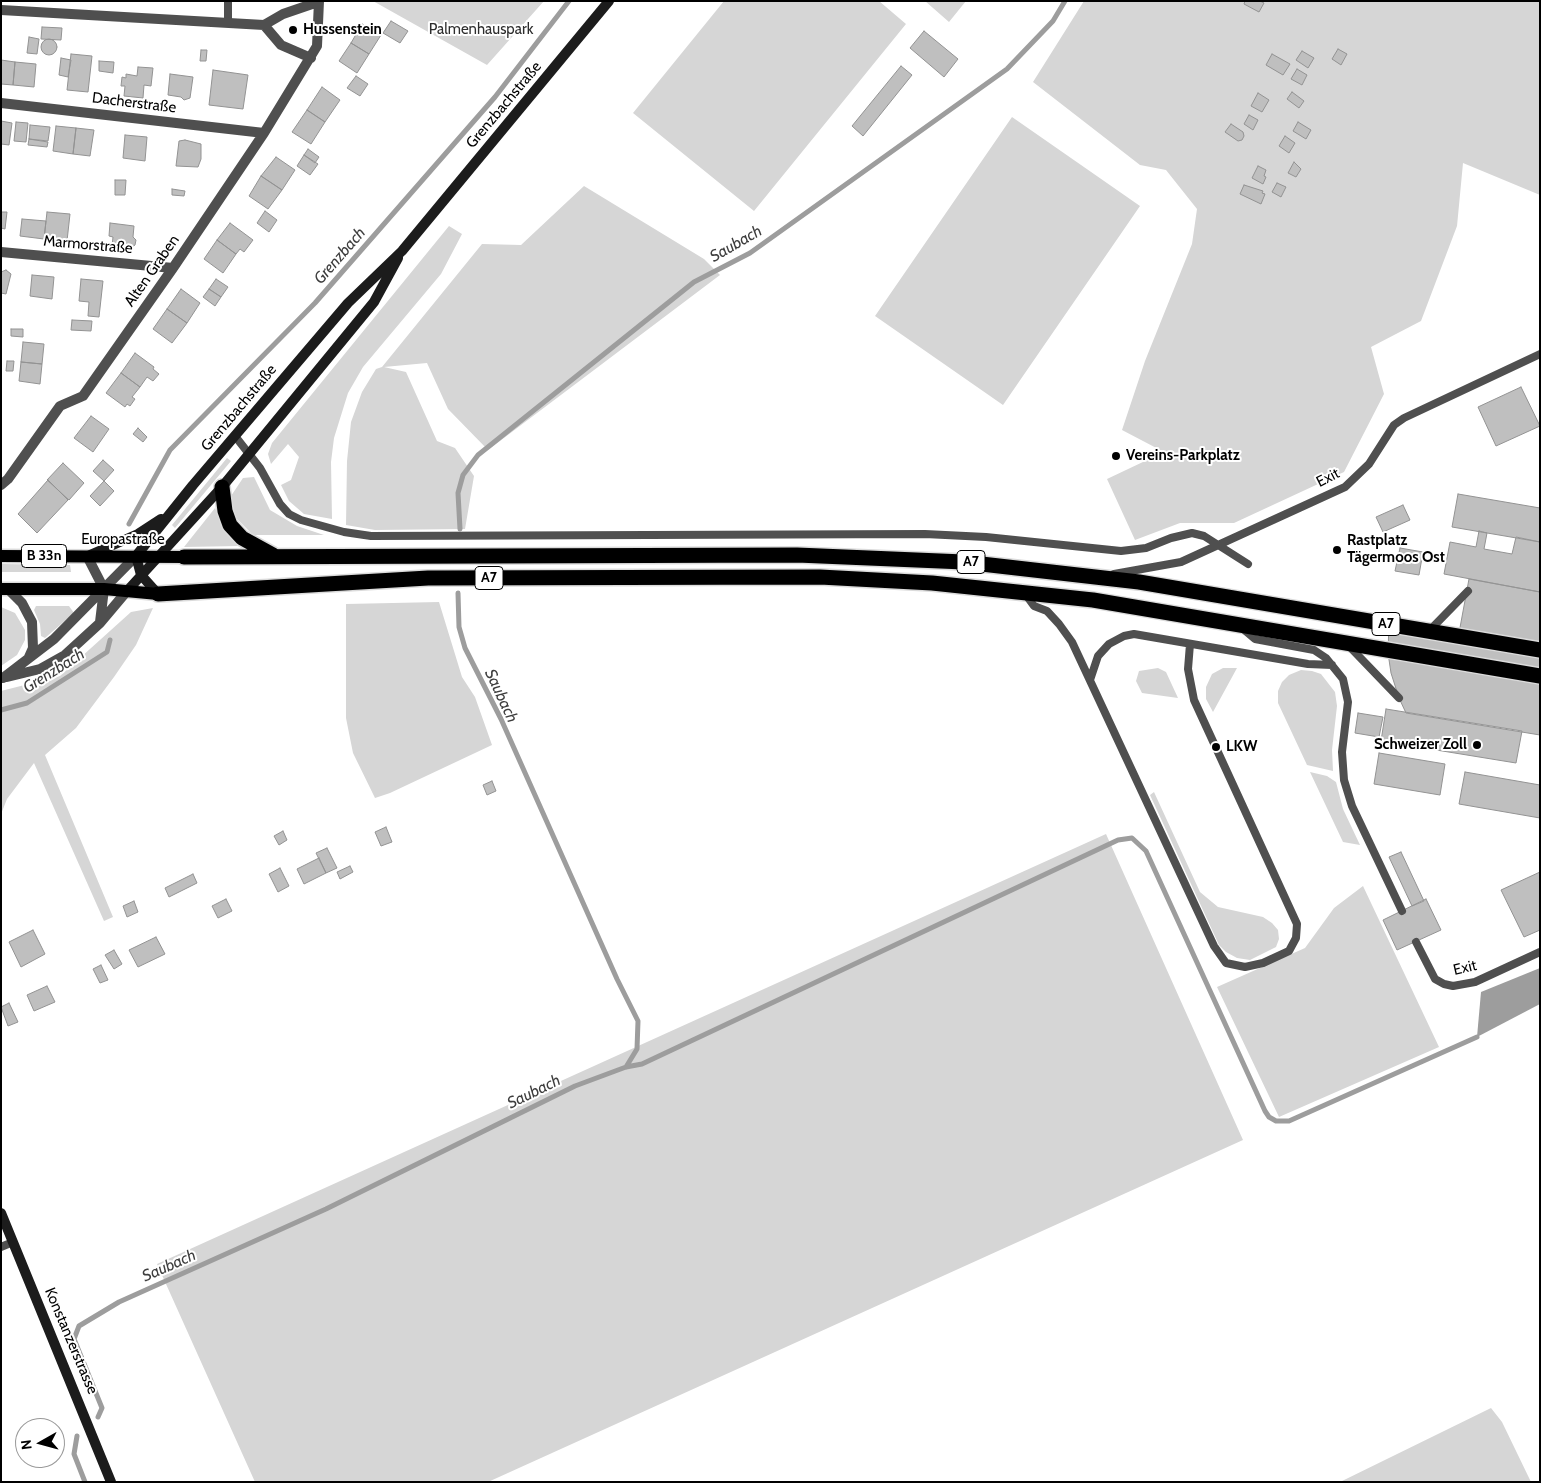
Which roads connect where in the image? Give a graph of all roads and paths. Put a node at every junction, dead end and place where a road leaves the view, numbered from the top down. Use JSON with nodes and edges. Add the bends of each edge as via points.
{"nodes":[{"id":1,"x":228,"y":1,"type":"edge"},
{"id":2,"x":609,"y":1,"type":"edge"},
{"id":3,"x":318,"y":2,"type":"edge"},
{"id":4,"x":1,"y":10,"type":"edge"},
{"id":5,"x":228,"y":23,"type":"junction"},
{"id":6,"x":264,"y":25,"type":"junction"},
{"id":7,"x":311,"y":58,"type":"junction"},
{"id":8,"x":1,"y":102,"type":"edge"},
{"id":9,"x":264,"y":133,"type":"junction"},
{"id":10,"x":402,"y":251,"type":"junction"},
{"id":11,"x":1,"y":252,"type":"edge"},
{"id":12,"x":173,"y":268,"type":"junction"},
{"id":13,"x":1540,"y":354,"type":"edge"},
{"id":14,"x":235,"y":436,"type":"junction"},
{"id":15,"x":248,"y":455,"type":"junction"},
{"id":16,"x":1,"y":485,"type":"edge"},
{"id":17,"x":222,"y":487,"type":"junction"},
{"id":18,"x":172,"y":510,"type":"junction"},
{"id":19,"x":1218,"y":546,"type":"junction"},
{"id":20,"x":1,"y":556,"type":"edge"},
{"id":21,"x":87,"y":556,"type":"junction"},
{"id":22,"x":136,"y":556,"type":"junction"},
{"id":23,"x":160,"y":556,"type":"junction"},
{"id":24,"x":184,"y":556,"type":"joint"},
{"id":25,"x":274,"y":556,"type":"junction"},
{"id":26,"x":1248,"y":564,"type":"dead end"},
{"id":27,"x":141,"y":575,"type":"junction"},
{"id":28,"x":1099,"y":576,"type":"junction"},
{"id":29,"x":5,"y":589,"type":"edge"},
{"id":30,"x":104,"y":589,"type":"junction"},
{"id":31,"x":127,"y":591,"type":"junction"},
{"id":32,"x":1023,"y":591,"type":"junction"},
{"id":33,"x":1468,"y":591,"type":"dead end"},
{"id":34,"x":158,"y":594,"type":"junction"},
{"id":35,"x":100,"y":622,"type":"junction"},
{"id":36,"x":1237,"y":624,"type":"junction"},
{"id":37,"x":1428,"y":632,"type":"junction"},
{"id":38,"x":1345,"y":642,"type":"junction"},
{"id":39,"x":1190,"y":644,"type":"junction"},
{"id":40,"x":1540,"y":650,"type":"edge"},
{"id":41,"x":28,"y":658,"type":"junction"},
{"id":42,"x":1332,"y":665,"type":"junction"},
{"id":43,"x":1540,"y":676,"type":"edge"},
{"id":44,"x":2,"y":678,"type":"edge"},
{"id":45,"x":1090,"y":680,"type":"junction"},
{"id":46,"x":1399,"y":698,"type":"dead end"},
{"id":47,"x":1402,"y":911,"type":"dead end"},
{"id":48,"x":1416,"y":942,"type":"dead end"},
{"id":49,"x":1540,"y":952,"type":"edge"},
{"id":50,"x":1,"y":1213,"type":"edge"},
{"id":51,"x":13,"y":1242,"type":"junction"},
{"id":52,"x":1,"y":1247,"type":"edge"},
{"id":53,"x":112,"y":1482,"type":"edge"}],
"edges":[{"from":1,"to":5,"type":"lane"},
{"from":2,"to":10,"type":"street","name":"Grenzbachstraße"},
{"from":3,"to":6,"type":"street","via":[[283,14]]},
{"from":3,"to":7,"type":"street","name":"Alten Graben","via":[[317,46]]},
{"from":4,"to":5,"type":"street"},
{"from":5,"to":6,"type":"street"},
{"from":6,"to":7,"type":"street","via":[[281,45]]},
{"from":7,"to":9,"type":"street","name":"Alten Graben"},
{"from":8,"to":9,"type":"street","name":"Dacherstraße"},
{"from":9,"to":12,"type":"street","name":"Alten Graben"},
{"from":10,"to":14,"type":"street","name":"Grenzbachstraße","via":[[348,303]]},
{"from":10,"to":15,"type":"street","name":"Grenzbachstraße","via":[[374,302]]},
{"from":11,"to":12,"type":"street","name":"Marmorstraße"},
{"from":12,"to":16,"type":"street","name":"Alten Graben","via":[[83,396],[60,406]]},
{"from":13,"to":19,"type":"lane","name":"Exit","via":[[1404,418],[1394,425],[1368,464],[1345,486]]},
{"from":14,"to":15,"type":"lane"},
{"from":14,"to":18,"type":"street","name":"Grenzbachstraße"},
{"from":15,"to":17,"type":"street","name":"Grenzbachstraße"},
{"from":15,"to":19,"type":"lane","via":[[289,514],[344,532],[371,536],[925,534],[986,536],[1121,551],[1146,548],[1192,533],[1204,536]]},
{"from":17,"to":23,"type":"street","name":"Grenzbachstraße"},
{"from":17,"to":25,"type":"highway","via":[[230,525],[242,538]]},
{"from":18,"to":21,"type":"street","via":[[138,534]]},
{"from":18,"to":22,"type":"street","name":"Grenzbachstraße"},
{"from":19,"to":26,"type":"lane"},
{"from":19,"to":28,"type":"lane","name":"Exit","via":[[1169,565]]},
{"from":20,"to":21,"type":"main road","name":"Europastraße","number":"B 33n"},
{"from":21,"to":22,"type":"main road","name":"Europastraße","number":"B 33n"},
{"from":21,"to":30,"type":"street"},
{"from":22,"to":23,"type":"main road","name":"Europastraße","number":"B 33n"},
{"from":22,"to":27,"type":"street"},
{"from":22,"to":30,"type":"street","name":"Grenzbachstraße"},
{"from":23,"to":24,"type":"main road","name":"Europastraße","number":"B 33n"},
{"from":23,"to":27,"type":"street","name":"Grenzbachstraße"},
{"from":24,"to":25,"type":"highway","number":"A7"},
{"from":25,"to":28,"type":"highway","number":"A7","via":[[843,555],[982,563]]},
{"from":27,"to":31,"type":"street","name":"Grenzbachstraße"},
{"from":27,"to":34,"type":"street"},
{"from":28,"to":37,"type":"highway","number":"A7"},
{"from":29,"to":30,"type":"main road"},
{"from":29,"to":41,"type":"street","via":[[22,603],[32,622],[32,648]]},
{"from":30,"to":31,"type":"main road"},
{"from":30,"to":35,"type":"street"},
{"from":30,"to":41,"type":"street","name":"Grenzbachstraße","via":[[54,639]]},
{"from":31,"to":34,"type":"main road"},
{"from":31,"to":35,"type":"street"},
{"from":32,"to":34,"type":"highway","number":"A7","via":[[847,578],[701,577],[428,578]]},
{"from":32,"to":36,"type":"highway","number":"A7"},
{"from":32,"to":45,"type":"lane","via":[[1034,606],[1047,611],[1064,629]]},
{"from":33,"to":37,"type":"lane"},
{"from":35,"to":44,"type":"street","via":[[79,644],[50,665]]},
{"from":36,"to":38,"type":"highway","number":"A7"},
{"from":36,"to":42,"type":"lane","via":[[1255,639],[1314,650]]},
{"from":37,"to":40,"type":"highway","number":"A7"},
{"from":38,"to":43,"type":"highway","number":"A7"},
{"from":38,"to":46,"type":"lane"},
{"from":39,"to":42,"type":"lane","via":[[1308,664]]},
{"from":39,"to":45,"type":"lane","via":[[1134,634],[1124,636],[1109,644],[1098,656]]},
{"from":39,"to":45,"type":"lane","via":[[1188,669],[1194,700],[1297,924],[1296,938],[1288,951],[1263,963],[1244,967],[1226,963],[1214,946]]},
{"from":41,"to":44,"type":"street","name":"Grenzbachstraße"},
{"from":42,"to":47,"type":"lane","via":[[1343,679],[1347,694],[1342,752],[1344,780],[1352,806]]},
{"from":48,"to":49,"type":"lane","name":"Exit","via":[[1435,979],[1453,986],[1476,982]]},
{"from":50,"to":51,"type":"street","name":"Konstanzerstrasse"},
{"from":51,"to":52,"type":"lane"},
{"from":51,"to":53,"type":"street","name":"Konstanzerstrasse"}]}
